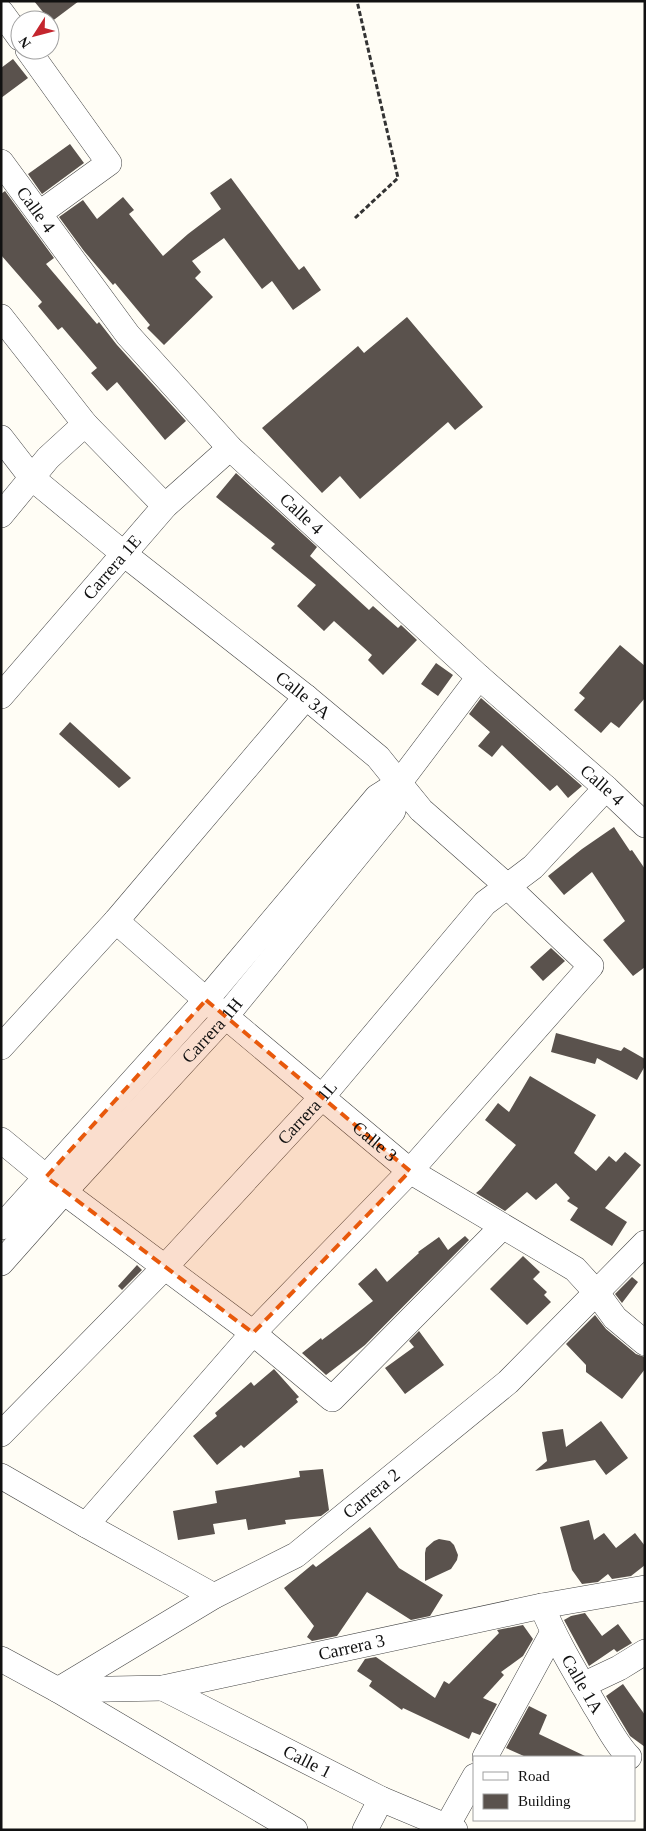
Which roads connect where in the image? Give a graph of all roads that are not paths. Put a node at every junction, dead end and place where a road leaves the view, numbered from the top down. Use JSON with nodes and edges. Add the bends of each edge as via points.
{"nodes":[{"id":1,"x":35,"y":60,"type":"edge"},
{"id":2,"x":1,"y":162,"type":"edge"},
{"id":3,"x":40,"y":214,"type":"junction"},
{"id":4,"x":1,"y":317,"type":"edge"},
{"id":5,"x":85,"y":424,"type":"junction"},
{"id":6,"x":1,"y":438,"type":"edge"},
{"id":7,"x":230,"y":448,"type":"junction"},
{"id":8,"x":32,"y":478,"type":"junction"},
{"id":9,"x":165,"y":506,"type":"junction"},
{"id":10,"x":1,"y":515,"type":"edge"},
{"id":11,"x":124,"y":554,"type":"junction"},
{"id":12,"x":478,"y":677,"type":"junction"},
{"id":13,"x":1,"y":696,"type":"edge"},
{"id":14,"x":306,"y":697,"type":"junction"},
{"id":15,"x":399,"y":783,"type":"junction"},
{"id":16,"x":606,"y":788,"type":"junction"},
{"id":17,"x":645,"y":826,"type":"edge"},
{"id":18,"x":508,"y":886,"type":"junction"},
{"id":19,"x":116,"y":921,"type":"junction"},
{"id":20,"x":206,"y":1000,"type":"junction"},
{"id":21,"x":226,"y":1016,"type":"junction"},
{"id":22,"x":1,"y":1047,"type":"edge"},
{"id":23,"x":322,"y":1097,"type":"junction"},
{"id":24,"x":1,"y":1140,"type":"edge"},
{"id":25,"x":410,"y":1171,"type":"junction"},
{"id":26,"x":55,"y":1185,"type":"junction"},
{"id":27,"x":502,"y":1226,"type":"junction"},
{"id":28,"x":1,"y":1227,"type":"edge"},
{"id":29,"x":645,"y":1243,"type":"edge"},
{"id":30,"x":1,"y":1263,"type":"edge"},
{"id":31,"x":166,"y":1267,"type":"junction"},
{"id":32,"x":596,"y":1292,"type":"junction"},
{"id":33,"x":253,"y":1333,"type":"junction"},
{"id":34,"x":645,"y":1343,"type":"edge"},
{"id":35,"x":1,"y":1434,"type":"edge"},
{"id":36,"x":1,"y":1476,"type":"edge"},
{"id":37,"x":86,"y":1525,"type":"junction"},
{"id":38,"x":645,"y":1588,"type":"edge"},
{"id":39,"x":214,"y":1596,"type":"junction"},
{"id":40,"x":542,"y":1606,"type":"junction"},
{"id":41,"x":553,"y":1632,"type":"junction"},
{"id":42,"x":645,"y":1652,"type":"edge"},
{"id":43,"x":1,"y":1659,"type":"edge"},
{"id":44,"x":583,"y":1685,"type":"junction"},
{"id":45,"x":163,"y":1688,"type":"junction"},
{"id":46,"x":58,"y":1690,"type":"junction"},
{"id":47,"x":486,"y":1756,"type":"edge"},
{"id":48,"x":628,"y":1756,"type":"edge"},
{"id":49,"x":473,"y":1780,"type":"edge"},
{"id":50,"x":381,"y":1799,"type":"junction"},
{"id":51,"x":451,"y":1828,"type":"edge"},
{"id":52,"x":295,"y":1830,"type":"edge"},
{"id":53,"x":365,"y":1830,"type":"edge"}],
"edges":[{"from":1,"to":3,"type":"street","via":[[109,163]]},
{"from":2,"to":3,"type":"street","name":"Calle 4"},
{"from":3,"to":7,"type":"street","name":"Calle 4","via":[[128,335]]},
{"from":4,"to":5,"type":"street"},
{"from":5,"to":8,"type":"street","via":[[48,458]]},
{"from":5,"to":9,"type":"street"},
{"from":6,"to":8,"type":"street","name":"Calle 3A"},
{"from":7,"to":9,"type":"street","name":"Carrera 1E"},
{"from":7,"to":12,"type":"street","name":"Calle 4"},
{"from":8,"to":10,"type":"street"},
{"from":8,"to":11,"type":"street","name":"Calle 3A"},
{"from":9,"to":11,"type":"street","name":"Carrera 1E"},
{"from":11,"to":13,"type":"street","name":"Carrera 1E"},
{"from":11,"to":14,"type":"street","name":"Calle 3A"},
{"from":12,"to":15,"type":"street","name":"Carrera 1H"},
{"from":12,"to":16,"type":"street","name":"Calle 4"},
{"from":14,"to":15,"type":"street","name":"Calle 3A","via":[[378,757]]},
{"from":14,"to":19,"type":"street"},
{"from":15,"to":18,"type":"street","name":"Calle 3A","via":[[421,810]]},
{"from":15,"to":20,"type":"street","name":"Carrera 1H","via":[[377,797]]},
{"from":15,"to":21,"type":"street","name":"Carrera 1H","via":[[393,811]]},
{"from":16,"to":17,"type":"street","name":"Calle 4"},
{"from":16,"to":18,"type":"street","name":"Carrera 1L","via":[[533,868]]},
{"from":18,"to":23,"type":"street","name":"Carrera 1L","via":[[485,903]]},
{"from":18,"to":25,"type":"street","name":"Calle 3A","via":[[591,966]]},
{"from":19,"to":20,"type":"street","name":"Calle 3"},
{"from":19,"to":22,"type":"street"},
{"from":20,"to":21,"type":"street","name":"Calle 3"},
{"from":20,"to":26,"type":"street","name":"Carrera 1H"},
{"from":21,"to":23,"type":"street","name":"Calle 3"},
{"from":21,"to":26,"type":"street","name":"Carrera 1H"},
{"from":23,"to":25,"type":"street","name":"Calle 3"},
{"from":23,"to":31,"type":"street","name":"Carrera 1L"},
{"from":24,"to":26,"type":"street"},
{"from":25,"to":27,"type":"street","name":"Calle 3"},
{"from":25,"to":33,"type":"street"},
{"from":26,"to":28,"type":"street","name":"Carrera 1H"},
{"from":26,"to":30,"type":"street","name":"Carrera 1H"},
{"from":26,"to":31,"type":"street"},
{"from":27,"to":32,"type":"street","name":"Calle 3","via":[[575,1270]]},
{"from":27,"to":33,"type":"street","via":[[332,1399]]},
{"from":29,"to":32,"type":"street","name":"Carrera 2"},
{"from":31,"to":33,"type":"street"},
{"from":31,"to":35,"type":"street","name":"Carrera 1L"},
{"from":32,"to":34,"type":"street","name":"Calle 3","via":[[615,1318]]},
{"from":32,"to":39,"type":"street","name":"Carrera 2","via":[[508,1382],[296,1555]]},
{"from":33,"to":37,"type":"street"},
{"from":36,"to":37,"type":"street"},
{"from":37,"to":39,"type":"street"},
{"from":38,"to":40,"type":"street","name":"Carrera 3"},
{"from":39,"to":46,"type":"street","name":"Carrera 2"},
{"from":40,"to":41,"type":"street","name":"Calle 1A"},
{"from":40,"to":45,"type":"street","name":"Carrera 3"},
{"from":41,"to":44,"type":"street","name":"Calle 1A"},
{"from":41,"to":47,"type":"street"},
{"from":42,"to":44,"type":"street"},
{"from":43,"to":46,"type":"street"},
{"from":44,"to":48,"type":"street","name":"Calle 1A"},
{"from":45,"to":46,"type":"street","name":"Carrera 3"},
{"from":45,"to":50,"type":"street","name":"Calle 1"},
{"from":46,"to":52,"type":"street"},
{"from":49,"to":51,"type":"street"},
{"from":50,"to":51,"type":"street","name":"Calle 1"},
{"from":50,"to":53,"type":"street"}]}
